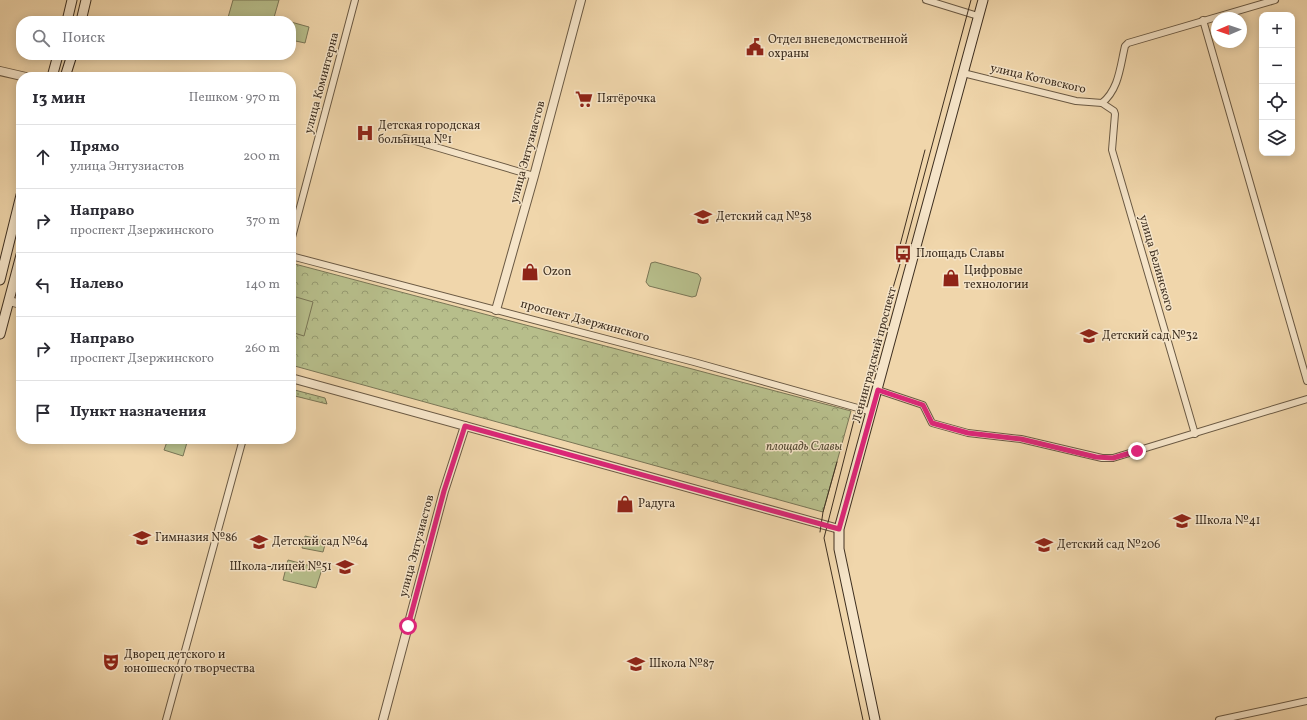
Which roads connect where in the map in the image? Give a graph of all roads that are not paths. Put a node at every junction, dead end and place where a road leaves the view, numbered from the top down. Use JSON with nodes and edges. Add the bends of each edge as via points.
{"nodes":[{"id":1,"x":72,"y":0,"type":"edge"},
{"id":2,"x":86,"y":0,"type":"edge"},
{"id":3,"x":355,"y":0,"type":"edge"},
{"id":4,"x":581,"y":0,"type":"edge"},
{"id":5,"x":926,"y":0,"type":"edge"},
{"id":6,"x":983,"y":0,"type":"edge"},
{"id":7,"x":1275,"y":0,"type":"edge"},
{"id":8,"x":68,"y":16,"type":"edge"},
{"id":9,"x":82,"y":16,"type":"edge"},
{"id":10,"x":978,"y":16,"type":"junction"},
{"id":11,"x":1203,"y":20,"type":"junction"},
{"id":12,"x":57,"y":60,"type":"edge"},
{"id":13,"x":70,"y":60,"type":"edge"},
{"id":14,"x":0,"y":71,"type":"edge"},
{"id":15,"x":53,"y":72,"type":"edge"},
{"id":16,"x":67,"y":72,"type":"edge"},
{"id":17,"x":963,"y":73,"type":"junction"},
{"id":18,"x":16,"y":75,"type":"edge"},
{"id":19,"x":1102,"y":103,"type":"junction"},
{"id":20,"x":405,"y":138,"type":"dead end"},
{"id":21,"x":534,"y":176,"type":"junction"},
{"id":22,"x":16,"y":215,"type":"edge"},
{"id":23,"x":296,"y":222,"type":"edge"},
{"id":24,"x":296,"y":257,"type":"edge"},
{"id":25,"x":16,"y":268,"type":"edge"},
{"id":26,"x":0,"y":280,"type":"edge"},
{"id":27,"x":4,"y":300,"type":"edge"},
{"id":28,"x":16,"y":303,"type":"edge"},
{"id":29,"x":496,"y":310,"type":"junction"},
{"id":30,"x":0,"y":334,"type":"edge"},
{"id":31,"x":296,"y":379,"type":"edge"},
{"id":32,"x":1307,"y":381,"type":"edge"},
{"id":33,"x":878,"y":390,"type":"junction"},
{"id":34,"x":1307,"y":399,"type":"edge"},
{"id":35,"x":872,"y":412,"type":"junction"},
{"id":36,"x":465,"y":426,"type":"junction"},
{"id":37,"x":1195,"y":434,"type":"junction"},
{"id":38,"x":242,"y":444,"type":"edge"},
{"id":39,"x":839,"y":529,"type":"junction"},
{"id":40,"x":1307,"y":701,"type":"edge"},
{"id":41,"x":166,"y":720,"type":"edge"},
{"id":42,"x":382,"y":720,"type":"edge"},
{"id":43,"x":875,"y":720,"type":"edge"},
{"id":44,"x":1218,"y":720,"type":"edge"}],
"edges":[{"from":1,"to":8,"type":"main road"},
{"from":2,"to":9,"type":"main road"},
{"from":3,"to":23,"type":"street","name":"улица Коминтерна"},
{"from":4,"to":21,"type":"street","name":"улица Энтузиастов"},
{"from":5,"to":10,"type":"street"},
{"from":6,"to":10,"type":"main road","name":"Ленинградский проспект"},
{"from":7,"to":11,"type":"street"},
{"from":10,"to":17,"type":"main road","name":"Ленинградский проспект"},
{"from":11,"to":19,"type":"street","via":[[1124,46],[1116,86]]},
{"from":11,"to":32,"type":"street"},
{"from":12,"to":15,"type":"main road"},
{"from":13,"to":16,"type":"main road"},
{"from":14,"to":18,"type":"street"},
{"from":17,"to":19,"type":"street","name":"улица Котовского","via":[[1076,101]]},
{"from":17,"to":33,"type":"main road","name":"Ленинградский проспект"},
{"from":19,"to":37,"type":"street","name":"улица Белинского","via":[[1116,114],[1112,150]]},
{"from":20,"to":21,"type":"street"},
{"from":21,"to":29,"type":"street","name":"улица Энтузиастов"},
{"from":22,"to":26,"type":"main road"},
{"from":24,"to":29,"type":"street","name":"проспект Дзержинского"},
{"from":25,"to":27,"type":"main road"},
{"from":27,"to":28,"type":"street"},
{"from":27,"to":30,"type":"main road"},
{"from":29,"to":35,"type":"street","name":"проспект Дзержинского"},
{"from":31,"to":36,"type":"street"},
{"from":33,"to":35,"type":"main road","name":"Ленинградский проспект"},
{"from":33,"to":37,"type":"street","via":[[923,405],[932,423],[968,433],[1021,439],[1096,457],[1113,458]]},
{"from":34,"to":37,"type":"street"},
{"from":35,"to":39,"type":"main road","name":"Ленинградский проспект"},
{"from":36,"to":39,"type":"street"},
{"from":36,"to":42,"type":"street","name":"улица Энтузиастов","via":[[444,491]]},
{"from":38,"to":41,"type":"street"},
{"from":39,"to":43,"type":"main road","name":"Ленинградский проспект","via":[[839,549]]},
{"from":40,"to":44,"type":"street"}]}
